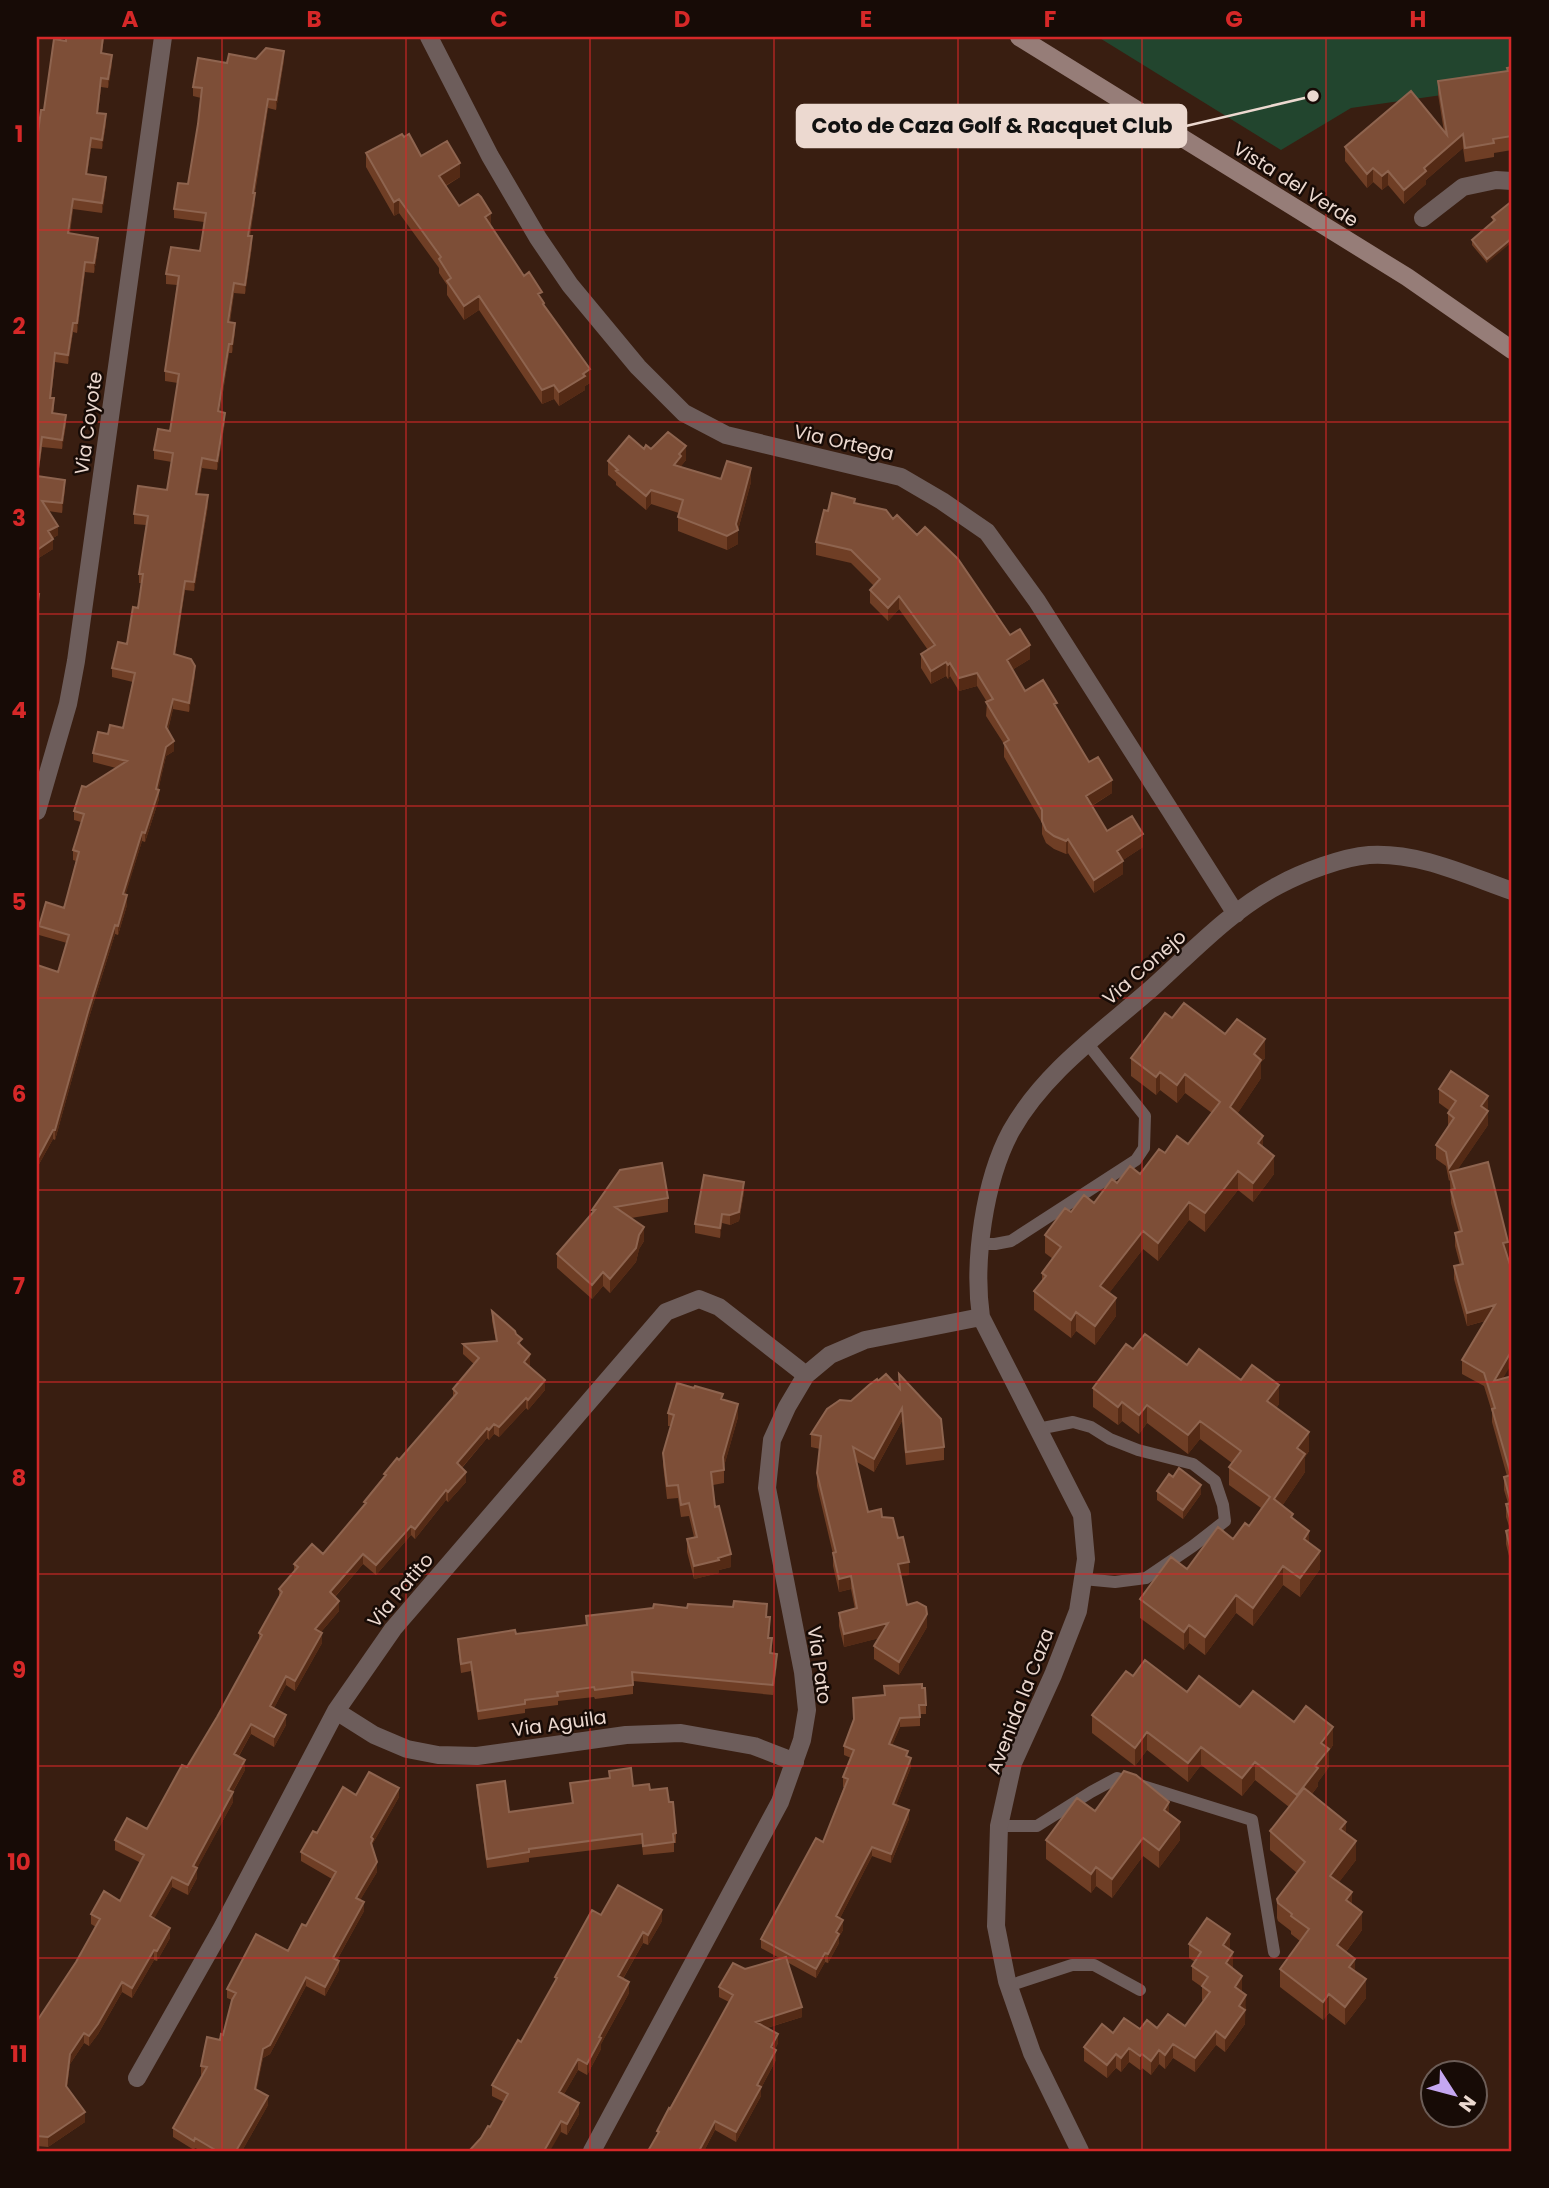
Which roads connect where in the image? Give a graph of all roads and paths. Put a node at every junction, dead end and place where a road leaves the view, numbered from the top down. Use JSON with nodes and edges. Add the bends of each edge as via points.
{"nodes":[{"id":1,"x":163,"y":37,"type":"edge"},
{"id":2,"x":429,"y":37,"type":"edge"},
{"id":3,"x":1019,"y":37,"type":"edge"},
{"id":4,"x":1512,"y":181,"type":"edge"},
{"id":5,"x":1423,"y":218,"type":"dead end"},
{"id":6,"x":1512,"y":350,"type":"edge"},
{"id":7,"x":37,"y":811,"type":"edge"},
{"id":8,"x":1512,"y":891,"type":"edge"},
{"id":9,"x":1236,"y":914,"type":"junction"},
{"id":10,"x":1087,"y":1043,"type":"junction"},
{"id":11,"x":981,"y":1244,"type":"junction"},
{"id":12,"x":981,"y":1317,"type":"junction"},
{"id":13,"x":806,"y":1376,"type":"junction"},
{"id":14,"x":1038,"y":1429,"type":"junction"},
{"id":15,"x":1083,"y":1579,"type":"junction"},
{"id":16,"x":336,"y":1711,"type":"junction"},
{"id":17,"x":795,"y":1762,"type":"junction"},
{"id":18,"x":999,"y":1826,"type":"junction"},
{"id":19,"x":1274,"y":1952,"type":"dead end"},
{"id":20,"x":1008,"y":1986,"type":"junction"},
{"id":21,"x":1140,"y":1990,"type":"dead end"},
{"id":22,"x":137,"y":2078,"type":"dead end"},
{"id":23,"x":593,"y":2151,"type":"edge"},
{"id":24,"x":1080,"y":2151,"type":"edge"}],
"edges":[{"from":1,"to":7,"type":"street","name":"Via Coyote","via":[[76,661]]},
{"from":2,"to":9,"type":"street","name":"Via Ortega","via":[[538,238],[570,285],[638,367],[684,412],[726,435],[901,477],[987,532],[1037,601]]},
{"from":3,"to":6,"type":"street","name":"Vista del Verde","via":[[1407,277]]},
{"from":4,"to":5,"type":"street","via":[[1463,187]]},
{"from":8,"to":9,"type":"street","name":"Via Conejo","via":[[1422,859],[1369,855],[1321,866],[1279,885]]},
{"from":9,"to":10,"type":"street","name":"Via Conejo"},
{"from":10,"to":11,"type":"street","name":"Via Conejo","via":[[1036,1094],[1011,1132],[985,1208]]},
{"from":10,"to":11,"type":"lane","via":[[1145,1116],[1144,1147],[1136,1160],[1011,1241]]},
{"from":11,"to":12,"type":"street","name":"Via Conejo","via":[[977,1291]]},
{"from":12,"to":13,"type":"street","name":"Via Pato","via":[[865,1340],[830,1355]]},
{"from":12,"to":14,"type":"street","name":"Avenida la Caza"},
{"from":13,"to":16,"type":"street","name":"Via Patito","via":[[719,1307],[699,1299],[666,1312],[393,1629]]},
{"from":13,"to":17,"type":"street","name":"Via Pato","via":[[772,1440],[767,1488],[807,1710]]},
{"from":14,"to":15,"type":"street","name":"Avenida la Caza","via":[[1082,1515]]},
{"from":14,"to":15,"type":"lane","via":[[1073,1422],[1138,1450],[1193,1464],[1215,1481],[1223,1505],[1225,1521],[1146,1578],[1115,1582]]},
{"from":15,"to":18,"type":"street","name":"Avenida la Caza","via":[[1078,1611],[1013,1763]]},
{"from":16,"to":17,"type":"street","name":"Via Aguila","via":[[374,1735],[407,1749],[438,1755],[477,1756],[626,1735],[681,1733],[754,1746]]},
{"from":16,"to":22,"type":"street","name":"Via Patito"},
{"from":17,"to":23,"type":"street","name":"Via Pato","via":[[780,1802]]},
{"from":18,"to":19,"type":"lane","via":[[1037,1826],[1117,1778],[1252,1820]]},
{"from":18,"to":20,"type":"street","name":"Avenida la Caza","via":[[996,1926]]},
{"from":20,"to":21,"type":"lane","via":[[1072,1965],[1094,1965]]},
{"from":20,"to":24,"type":"street","name":"Avenida la Caza","via":[[1032,2053]]}]}
